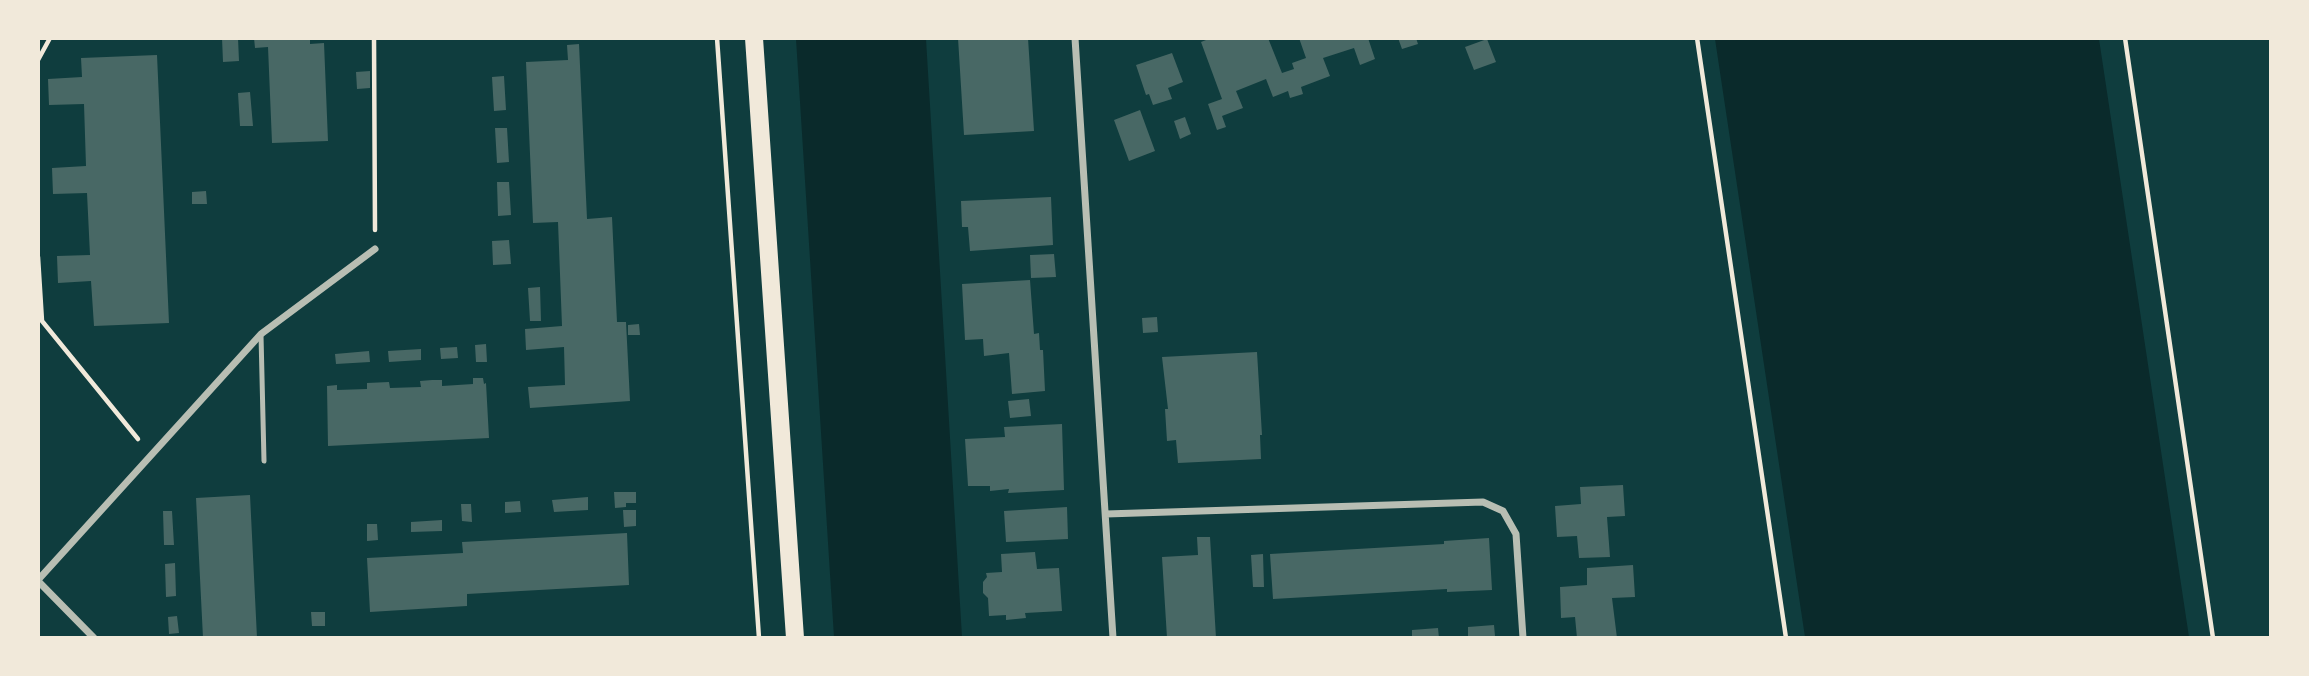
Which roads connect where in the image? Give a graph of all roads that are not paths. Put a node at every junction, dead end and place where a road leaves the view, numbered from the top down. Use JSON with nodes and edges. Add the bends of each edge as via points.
{"nodes":[{"id":1,"x":754,"y":38,"type":"edge"},
{"id":2,"x":1075,"y":38,"type":"edge"},
{"id":3,"x":375,"y":250,"type":"road end"},
{"id":4,"x":261,"y":334,"type":"junction"},
{"id":5,"x":264,"y":461,"type":"dead end"},
{"id":6,"x":1106,"y":514,"type":"junction"},
{"id":7,"x":38,"y":581,"type":"edge"},
{"id":8,"x":94,"y":638,"type":"edge"},
{"id":9,"x":795,"y":638,"type":"edge"},
{"id":10,"x":1113,"y":638,"type":"edge"},
{"id":11,"x":1523,"y":638,"type":"edge"}],
"edges":[{"from":1,"to":9,"type":"main road"},
{"from":2,"to":6,"type":"street"},
{"from":3,"to":4,"type":"street"},
{"from":4,"to":5,"type":"lane"},
{"from":4,"to":7,"type":"street"},
{"from":6,"to":10,"type":"street"},
{"from":6,"to":11,"type":"street","via":[[1483,502],[1503,511],[1516,534]]},
{"from":7,"to":8,"type":"street"}]}
